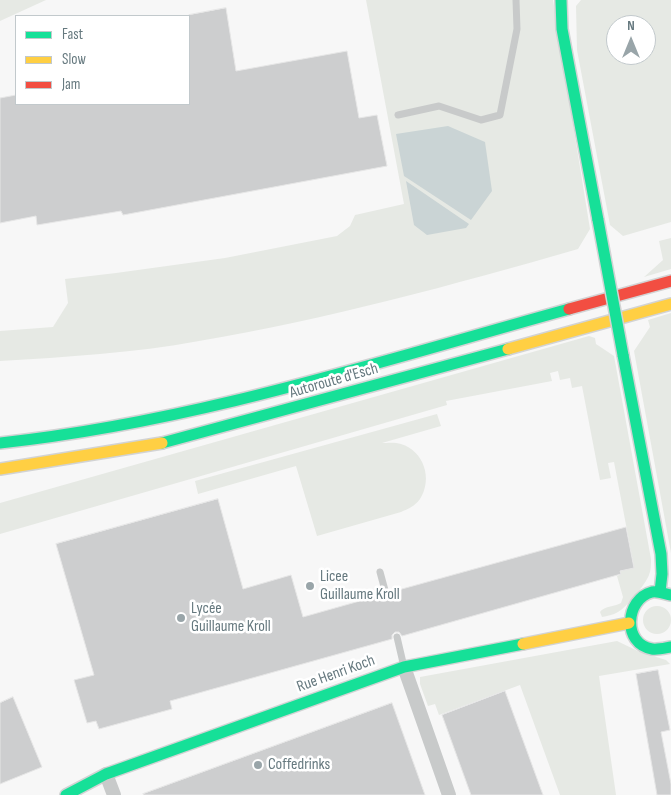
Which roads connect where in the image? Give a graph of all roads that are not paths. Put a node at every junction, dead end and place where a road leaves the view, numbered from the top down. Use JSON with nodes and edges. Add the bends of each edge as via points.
{"nodes":[{"id":1,"x":516,"y":0,"type":"edge"},
{"id":2,"x":561,"y":0,"type":"edge"},
{"id":3,"x":398,"y":115,"type":"dead end"},
{"id":4,"x":671,"y":281,"type":"edge"},
{"id":5,"x":671,"y":304,"type":"edge"},
{"id":6,"x":0,"y":441,"type":"edge"},
{"id":7,"x":0,"y":469,"type":"edge"},
{"id":8,"x":380,"y":572,"type":"dead end"},
{"id":9,"x":386,"y":594,"type":"dead end"},
{"id":10,"x":666,"y":594,"type":"edge"},
{"id":11,"x":629,"y":623,"type":"junction"},
{"id":12,"x":396,"y":637,"type":"dead end"},
{"id":13,"x":671,"y":647,"type":"edge"},
{"id":14,"x":404,"y":667,"type":"junction"},
{"id":15,"x":106,"y":774,"type":"junction"},
{"id":16,"x":66,"y":795,"type":"edge"},
{"id":17,"x":114,"y":795,"type":"edge"},
{"id":18,"x":449,"y":795,"type":"edge"}],
"edges":[{"from":1,"to":3,"type":"lane","via":[[517,29],[500,115],[481,120],[439,106]]},
{"from":2,"to":10,"type":"main road","bridge":true,"via":[[562,29]]},
{"from":4,"to":6,"type":"main road","name":"Autoroute d'Esch","via":[[239,400],[117,427],[16,442]]},
{"from":5,"to":7,"type":"main road","name":"Autoroute d'Esch","via":[[195,435],[154,445]]},
{"from":8,"to":9,"type":"lane"},
{"from":10,"to":11,"type":"main road","via":[[650,593],[641,597],[634,604]]},
{"from":11,"to":13,"type":"main road","via":[[631,632],[643,646],[662,650]]},
{"from":11,"to":14,"type":"main road","name":"Rue Henri Koch"},
{"from":12,"to":14,"type":"lane"},
{"from":14,"to":15,"type":"main road","name":"Rue Henri Koch"},
{"from":14,"to":18,"type":"street"},
{"from":15,"to":16,"type":"main road","name":"Rue Henri Koch"},
{"from":15,"to":17,"type":"street"}]}
